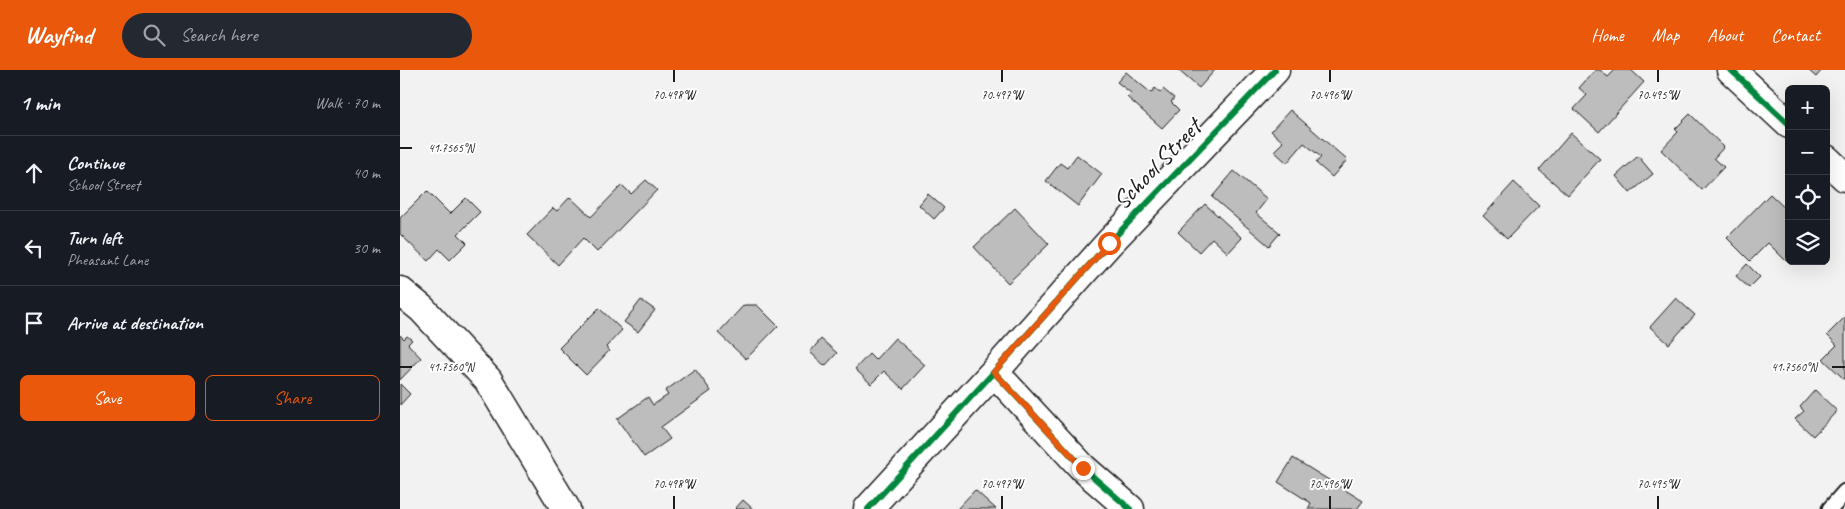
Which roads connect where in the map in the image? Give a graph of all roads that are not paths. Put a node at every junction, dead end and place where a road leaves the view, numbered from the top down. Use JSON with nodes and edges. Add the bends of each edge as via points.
{"nodes":[{"id":1,"x":1275,"y":70,"type":"edge"},
{"id":2,"x":1731,"y":70,"type":"edge"},
{"id":3,"x":1785,"y":120,"type":"edge"},
{"id":4,"x":1830,"y":163,"type":"edge"},
{"id":5,"x":1845,"y":177,"type":"edge"},
{"id":6,"x":400,"y":291,"type":"edge"},
{"id":7,"x":994,"y":372,"type":"junction"},
{"id":8,"x":1845,"y":492,"type":"edge"},
{"id":9,"x":566,"y":509,"type":"edge"},
{"id":10,"x":868,"y":509,"type":"edge"},
{"id":11,"x":1130,"y":509,"type":"edge"},
{"id":12,"x":1830,"y":509,"type":"edge"}],
"edges":[{"from":1,"to":7,"type":"street","name":"School Street","via":[[1109,243]]},
{"from":2,"to":3,"type":"street"},
{"from":4,"to":5,"type":"street"},
{"from":6,"to":9,"type":"street","via":[[422,309],[488,380]]},
{"from":7,"to":10,"type":"street","name":"School Street"},
{"from":7,"to":11,"type":"street","via":[[1083,468]]},
{"from":8,"to":12,"type":"lane"}]}
